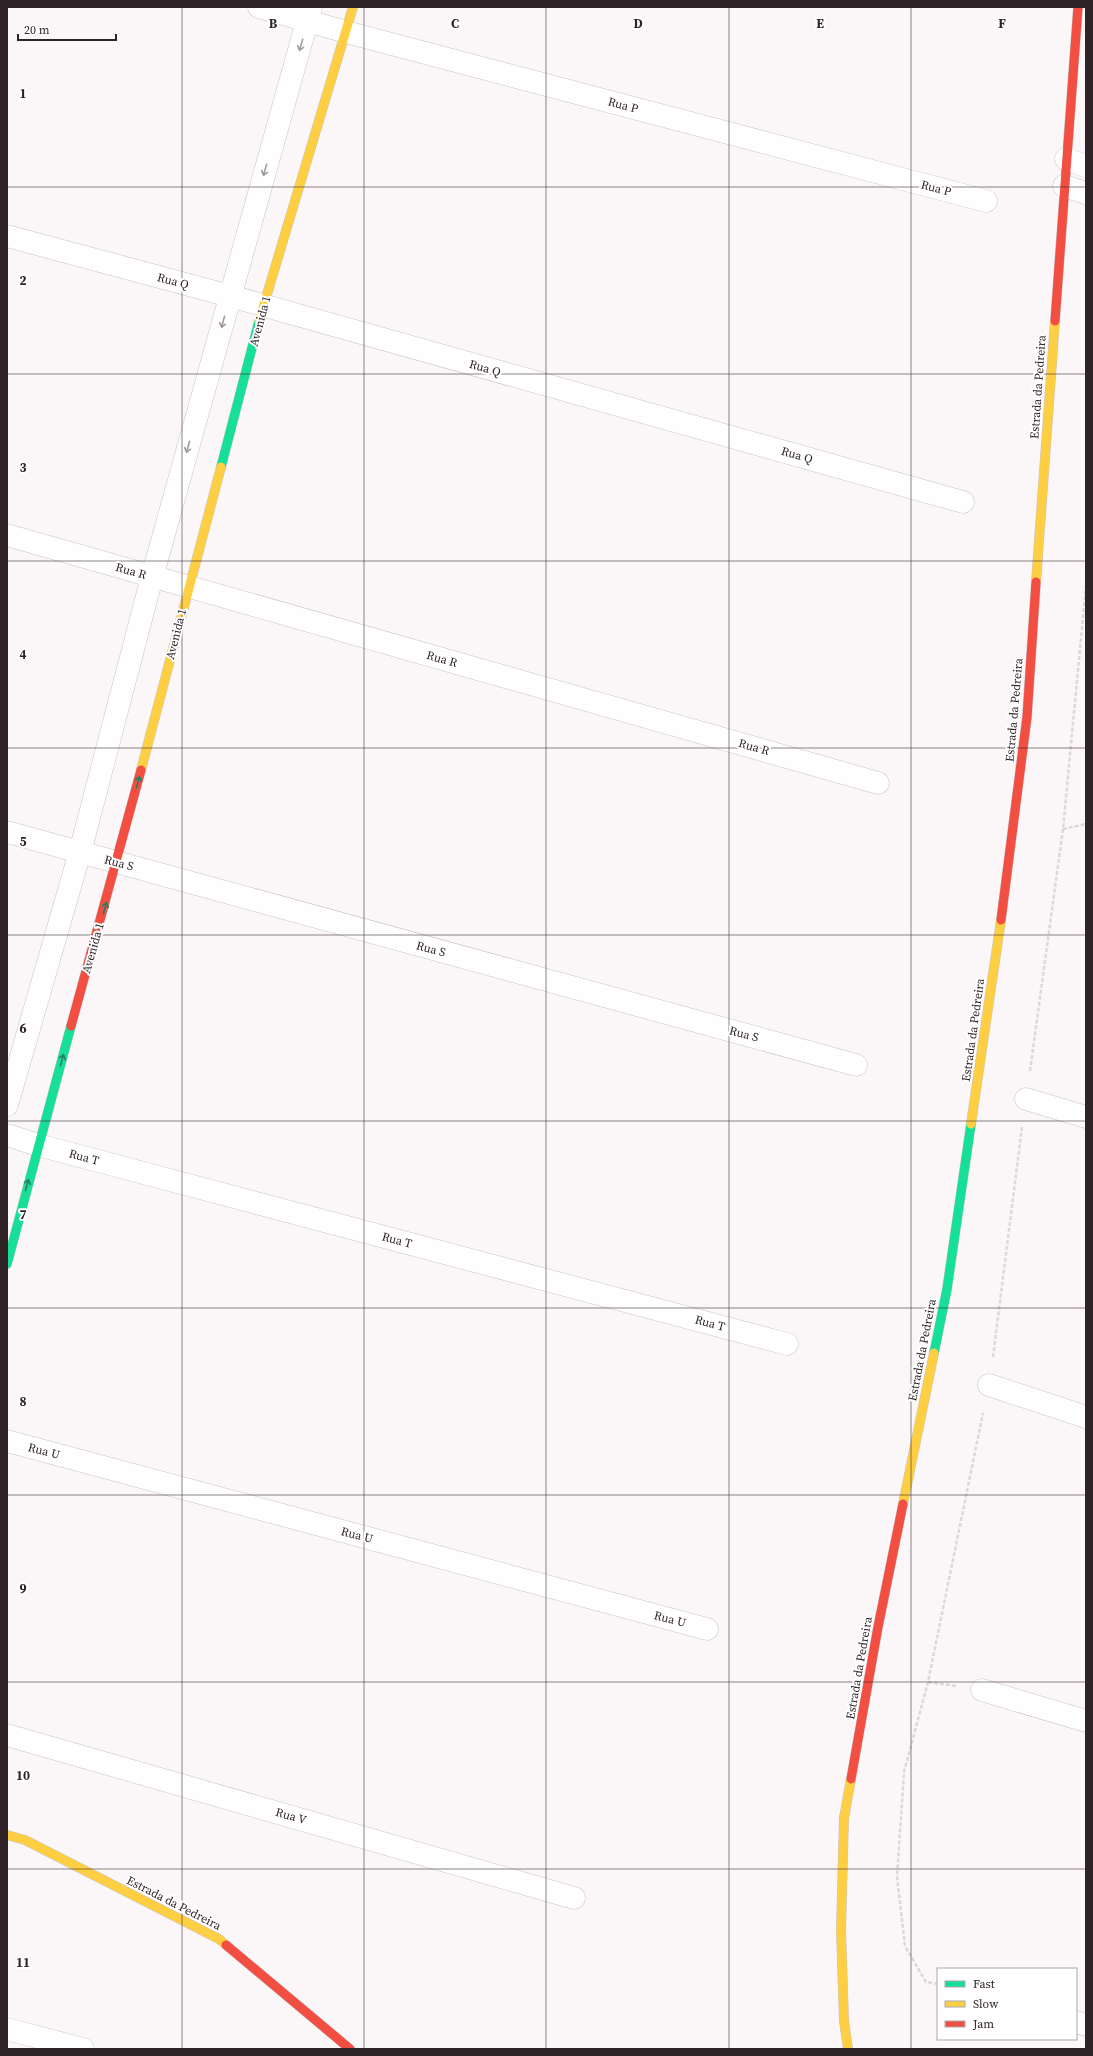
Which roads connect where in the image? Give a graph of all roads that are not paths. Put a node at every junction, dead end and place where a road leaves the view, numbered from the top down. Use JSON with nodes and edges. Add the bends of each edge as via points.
{"nodes":[{"id":1,"x":259,"y":7,"type":"edge"},
{"id":2,"x":353,"y":7,"type":"edge"},
{"id":3,"x":1078,"y":7,"type":"edge"},
{"id":4,"x":309,"y":14,"type":"edge"},
{"id":5,"x":346,"y":32,"type":"junction"},
{"id":6,"x":1076,"y":162,"type":"edge"},
{"id":7,"x":1064,"y":186,"type":"junction"},
{"id":8,"x":1086,"y":194,"type":"edge"},
{"id":9,"x":986,"y":201,"type":"dead end"},
{"id":10,"x":7,"y":236,"type":"edge"},
{"id":11,"x":230,"y":296,"type":"junction"},
{"id":12,"x":263,"y":306,"type":"junction"},
{"id":13,"x":963,"y":502,"type":"dead end"},
{"id":14,"x":7,"y":535,"type":"edge"},
{"id":15,"x":152,"y":577,"type":"junction"},
{"id":16,"x":188,"y":586,"type":"junction"},
{"id":17,"x":878,"y":783,"type":"dead end"},
{"id":18,"x":7,"y":832,"type":"edge"},
{"id":19,"x":80,"y":852,"type":"junction"},
{"id":20,"x":117,"y":863,"type":"junction"},
{"id":21,"x":856,"y":1065,"type":"dead end"},
{"id":22,"x":1026,"y":1099,"type":"road end"},
{"id":23,"x":7,"y":1105,"type":"edge"},
{"id":24,"x":1086,"y":1117,"type":"edge"},
{"id":25,"x":7,"y":1135,"type":"edge"},
{"id":26,"x":38,"y":1145,"type":"junction"},
{"id":27,"x":7,"y":1264,"type":"edge"},
{"id":28,"x":787,"y":1344,"type":"dead end"},
{"id":29,"x":989,"y":1385,"type":"road end"},
{"id":30,"x":1086,"y":1416,"type":"edge"},
{"id":31,"x":7,"y":1441,"type":"edge"},
{"id":32,"x":707,"y":1629,"type":"dead end"},
{"id":33,"x":982,"y":1690,"type":"dead end"},
{"id":34,"x":1086,"y":1721,"type":"edge"},
{"id":35,"x":7,"y":1734,"type":"edge"},
{"id":36,"x":7,"y":1836,"type":"edge"},
{"id":37,"x":574,"y":1898,"type":"dead end"},
{"id":38,"x":7,"y":2029,"type":"edge"},
{"id":39,"x":83,"y":2049,"type":"edge"},
{"id":40,"x":350,"y":2049,"type":"edge"},
{"id":41,"x":848,"y":2049,"type":"edge"}],
"edges":[{"from":1,"to":4,"type":"street","name":"Rua P"},
{"from":2,"to":5,"type":"street","name":"Avenida 1"},
{"from":3,"to":6,"type":"street","name":"Estrada da Pedreira"},
{"from":4,"to":5,"type":"street","name":"Rua P"},
{"from":4,"to":11,"type":"street","one_way":true},
{"from":5,"to":9,"type":"street","name":"Rua P"},
{"from":5,"to":12,"type":"street","name":"Avenida 1"},
{"from":6,"to":7,"type":"street","name":"Estrada da Pedreira"},
{"from":7,"to":8,"type":"street"},
{"from":7,"to":41,"type":"street","name":"Estrada da Pedreira","via":[[1027,717],[1000,931],[947,1289],[878,1627],[844,1818],[841,1930],[844,2021]]},
{"from":10,"to":11,"type":"street","name":"Rua Q"},
{"from":11,"to":12,"type":"street","name":"Rua Q"},
{"from":11,"to":15,"type":"street","one_way":true},
{"from":12,"to":13,"type":"street","name":"Rua Q"},
{"from":12,"to":16,"type":"street","name":"Avenida 1"},
{"from":14,"to":15,"type":"street","name":"Rua R"},
{"from":15,"to":16,"type":"street","name":"Rua R"},
{"from":15,"to":19,"type":"street"},
{"from":16,"to":17,"type":"street","name":"Rua R"},
{"from":20,"to":16,"type":"street","name":"Avenida 1","one_way":true},
{"from":18,"to":19,"type":"street","name":"Rua S"},
{"from":19,"to":20,"type":"street","name":"Rua S"},
{"from":19,"to":23,"type":"street"},
{"from":20,"to":21,"type":"street","name":"Rua S"},
{"from":26,"to":20,"type":"street","name":"Avenida 1","one_way":true},
{"from":22,"to":24,"type":"street"},
{"from":25,"to":26,"type":"street","name":"Rua T"},
{"from":27,"to":26,"type":"street","name":"Avenida 1","one_way":true},
{"from":26,"to":28,"type":"street","name":"Rua T"},
{"from":29,"to":30,"type":"street"},
{"from":31,"to":32,"type":"street","name":"Rua U"},
{"from":33,"to":34,"type":"street"},
{"from":35,"to":37,"type":"street","name":"Rua V"},
{"from":36,"to":40,"type":"street","name":"Estrada da Pedreira","via":[[25,1840],[219,1939]]},
{"from":38,"to":39,"type":"street"}]}
